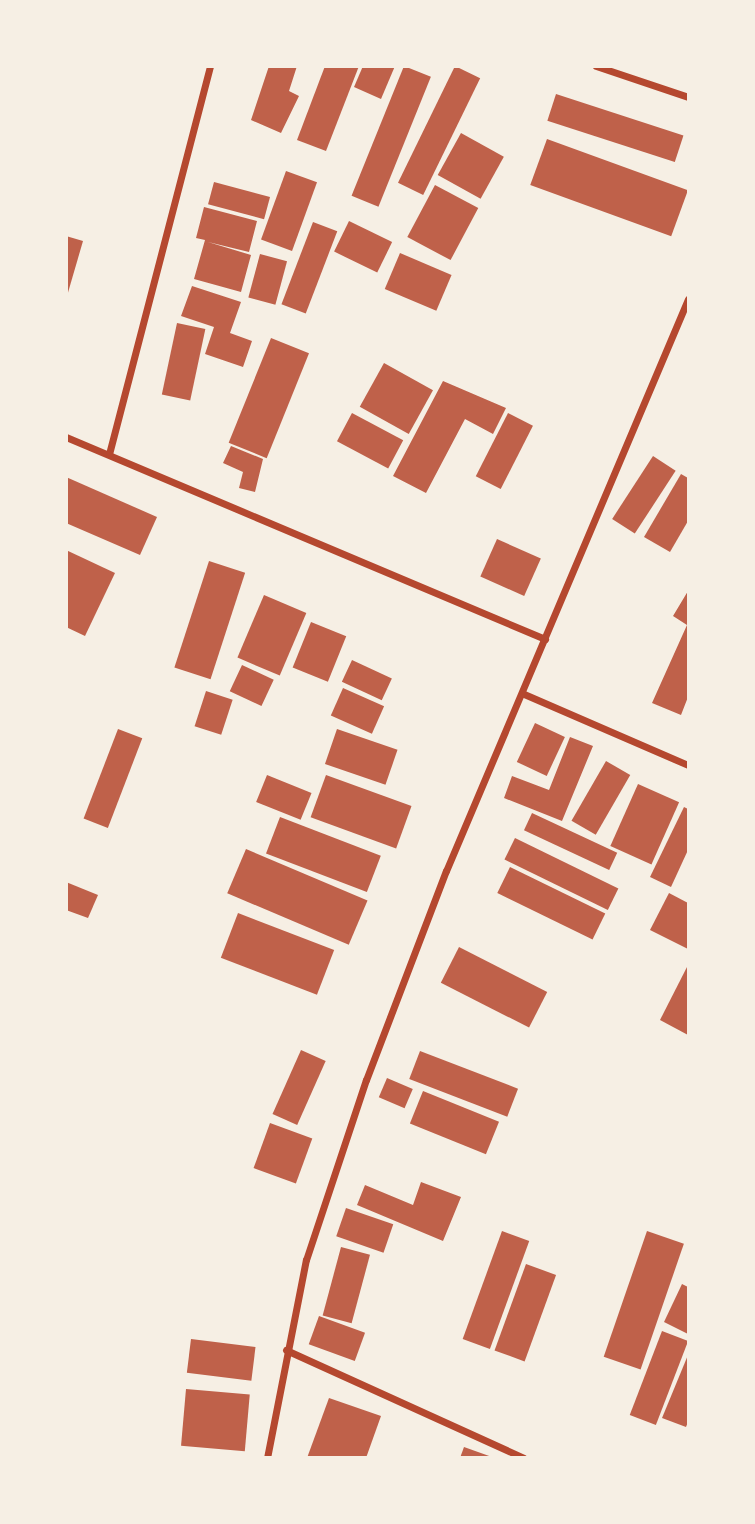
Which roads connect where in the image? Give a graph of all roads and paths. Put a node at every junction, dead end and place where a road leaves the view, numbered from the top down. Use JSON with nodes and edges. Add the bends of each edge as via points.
{"nodes":[{"id":1,"x":210,"y":66,"type":"edge"},
{"id":2,"x":596,"y":66,"type":"edge"},
{"id":3,"x":688,"y":97,"type":"edge"},
{"id":4,"x":688,"y":299,"type":"edge"},
{"id":5,"x":66,"y":437,"type":"edge"},
{"id":6,"x":109,"y":454,"type":"junction"},
{"id":7,"x":545,"y":639,"type":"junction"},
{"id":8,"x":524,"y":694,"type":"junction"},
{"id":9,"x":688,"y":765,"type":"edge"},
{"id":10,"x":286,"y":1350,"type":"junction"},
{"id":11,"x":267,"y":1458,"type":"edge"},
{"id":12,"x":524,"y":1458,"type":"edge"}],
"edges":[{"from":1,"to":6,"type":"street"},
{"from":2,"to":3,"type":"street"},
{"from":4,"to":7,"type":"street"},
{"from":5,"to":6,"type":"street"},
{"from":6,"to":7,"type":"street"},
{"from":7,"to":8,"type":"street"},
{"from":8,"to":9,"type":"street"},
{"from":8,"to":10,"type":"street","via":[[446,871],[366,1080],[306,1260]]},
{"from":10,"to":11,"type":"street"},
{"from":10,"to":12,"type":"street"}]}
